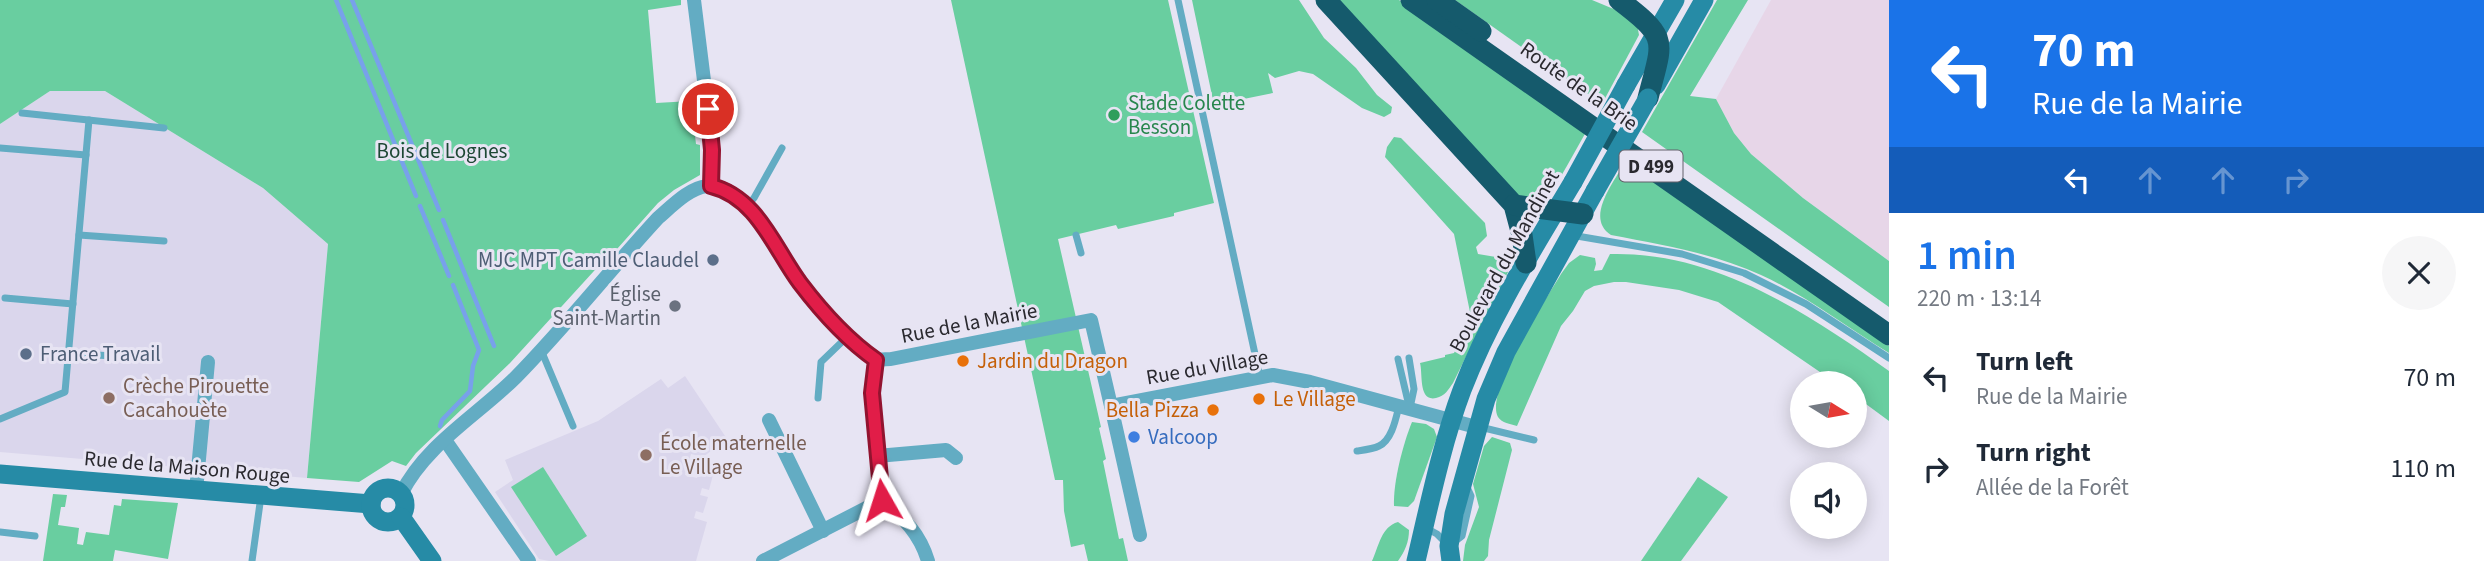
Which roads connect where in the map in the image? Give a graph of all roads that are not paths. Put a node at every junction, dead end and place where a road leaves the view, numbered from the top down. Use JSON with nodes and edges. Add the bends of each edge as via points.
{"nodes":[{"id":1,"x":694,"y":0,"type":"edge"},
{"id":2,"x":1178,"y":0,"type":"edge"},
{"id":3,"x":1326,"y":0,"type":"edge"},
{"id":4,"x":1411,"y":0,"type":"edge"},
{"id":5,"x":1437,"y":0,"type":"edge"},
{"id":6,"x":1619,"y":0,"type":"edge"},
{"id":7,"x":1675,"y":0,"type":"edge"},
{"id":8,"x":1704,"y":0,"type":"edge"},
{"id":9,"x":1656,"y":33,"type":"junction"},
{"id":10,"x":1648,"y":98,"type":"junction"},
{"id":11,"x":22,"y":113,"type":"dead end"},
{"id":12,"x":89,"y":120,"type":"junction"},
{"id":13,"x":164,"y":128,"type":"dead end"},
{"id":14,"x":0,"y":148,"type":"edge"},
{"id":15,"x":782,"y":148,"type":"dead end"},
{"id":16,"x":86,"y":155,"type":"junction"},
{"id":17,"x":711,"y":186,"type":"junction"},
{"id":18,"x":1514,"y":205,"type":"junction"},
{"id":19,"x":747,"y":206,"type":"junction"},
{"id":20,"x":1556,"y":211,"type":"junction"},
{"id":21,"x":1583,"y":214,"type":"junction"},
{"id":22,"x":79,"y":235,"type":"junction"},
{"id":23,"x":1076,"y":235,"type":"dead end"},
{"id":24,"x":1571,"y":235,"type":"junction"},
{"id":25,"x":164,"y":241,"type":"dead end"},
{"id":26,"x":1081,"y":253,"type":"dead end"},
{"id":27,"x":1526,"y":263,"type":"junction"},
{"id":28,"x":5,"y":298,"type":"dead end"},
{"id":29,"x":73,"y":304,"type":"junction"},
{"id":30,"x":1889,"y":319,"type":"edge"},
{"id":31,"x":1889,"y":335,"type":"edge"},
{"id":32,"x":847,"y":337,"type":"junction"},
{"id":33,"x":541,"y":349,"type":"junction"},
{"id":34,"x":69,"y":354,"type":"junction"},
{"id":35,"x":1409,"y":358,"type":"dead end"},
{"id":36,"x":1889,"y":358,"type":"edge"},
{"id":37,"x":153,"y":359,"type":"dead end"},
{"id":38,"x":1398,"y":359,"type":"dead end"},
{"id":39,"x":876,"y":360,"type":"junction"},
{"id":40,"x":208,"y":362,"type":"dead end"},
{"id":41,"x":1260,"y":377,"type":"junction"},
{"id":42,"x":818,"y":398,"type":"dead end"},
{"id":43,"x":1111,"y":406,"type":"junction"},
{"id":44,"x":1405,"y":406,"type":"junction"},
{"id":45,"x":0,"y":419,"type":"edge"},
{"id":46,"x":1452,"y":419,"type":"junction"},
{"id":47,"x":769,"y":420,"type":"dead end"},
{"id":48,"x":573,"y":426,"type":"dead end"},
{"id":49,"x":1476,"y":426,"type":"junction"},
{"id":50,"x":445,"y":440,"type":"junction"},
{"id":51,"x":1534,"y":440,"type":"dead end"},
{"id":52,"x":1357,"y":451,"type":"dead end"},
{"id":53,"x":877,"y":456,"type":"junction"},
{"id":54,"x":956,"y":458,"type":"dead end"},
{"id":55,"x":0,"y":474,"type":"edge"},
{"id":56,"x":196,"y":491,"type":"junction"},
{"id":57,"x":401,"y":494,"type":"junction"},
{"id":58,"x":261,"y":496,"type":"junction"},
{"id":59,"x":882,"y":500,"type":"junction"},
{"id":60,"x":371,"y":504,"type":"junction"},
{"id":61,"x":401,"y":517,"type":"junction"},
{"id":62,"x":1423,"y":527,"type":"junction"},
{"id":63,"x":823,"y":531,"type":"junction"},
{"id":64,"x":0,"y":533,"type":"edge"},
{"id":65,"x":1140,"y":535,"type":"dead end"},
{"id":66,"x":35,"y":536,"type":"dead end"},
{"id":67,"x":1450,"y":554,"type":"edge"},
{"id":68,"x":252,"y":561,"type":"edge"},
{"id":69,"x":432,"y":561,"type":"edge"},
{"id":70,"x":529,"y":561,"type":"edge"},
{"id":71,"x":764,"y":561,"type":"edge"},
{"id":72,"x":928,"y":561,"type":"edge"},
{"id":73,"x":1416,"y":561,"type":"edge"}],
"edges":[{"from":1,"to":17,"type":"street","via":[[711,136]]},
{"from":2,"to":41,"type":"lane"},
{"from":3,"to":18,"type":"highway"},
{"from":4,"to":31,"type":"highway","name":"Route de la Brie","number":"D 499"},
{"from":5,"to":30,"type":"highway","name":"Route de la Brie","number":"D 499"},
{"from":6,"to":9,"type":"highway"},
{"from":7,"to":9,"type":"street","name":"Boulevard du Mandinet"},
{"from":8,"to":10,"type":"street"},
{"from":9,"to":10,"type":"highway","via":[[1659,55]]},
{"from":9,"to":20,"type":"street","name":"Boulevard du Mandinet","bridge":true},
{"from":10,"to":21,"type":"street","bridge":true},
{"from":11,"to":12,"type":"lane"},
{"from":12,"to":13,"type":"lane"},
{"from":12,"to":16,"type":"lane"},
{"from":14,"to":16,"type":"lane"},
{"from":15,"to":19,"type":"lane"},
{"from":16,"to":22,"type":"lane"},
{"from":17,"to":19,"type":"street","name":"Rue de la Mairie","via":[[722,188]]},
{"from":17,"to":33,"type":"street","via":[[691,193],[658,218]]},
{"from":18,"to":20,"type":"highway"},
{"from":18,"to":27,"type":"highway"},
{"from":19,"to":32,"type":"street","name":"Rue de la Mairie","via":[[799,282]]},
{"from":20,"to":21,"type":"highway"},
{"from":20,"to":27,"type":"street","name":"Boulevard du Mandinet"},
{"from":21,"to":24,"type":"street"},
{"from":22,"to":25,"type":"lane"},
{"from":22,"to":29,"type":"lane"},
{"from":23,"to":26,"type":"lane"},
{"from":24,"to":36,"type":"lane","via":[[1682,254],[1744,273],[1806,304]]},
{"from":24,"to":49,"type":"street","via":[[1506,352]]},
{"from":27,"to":46,"type":"street","name":"Boulevard du Mandinet","via":[[1486,335]]},
{"from":28,"to":29,"type":"lane"},
{"from":29,"to":34,"type":"lane"},
{"from":32,"to":39,"type":"street","name":"Rue de la Mairie"},
{"from":32,"to":42,"type":"lane","via":[[821,362]]},
{"from":33,"to":48,"type":"lane"},
{"from":33,"to":50,"type":"street"},
{"from":34,"to":37,"type":"lane"},
{"from":34,"to":45,"type":"lane","via":[[65,392]]},
{"from":35,"to":44,"type":"lane","via":[[1414,389]]},
{"from":38,"to":44,"type":"lane"},
{"from":39,"to":43,"type":"street","name":"Rue de la Mairie","via":[[1091,320]]},
{"from":39,"to":53,"type":"street","via":[[872,393]]},
{"from":40,"to":56,"type":"street"},
{"from":41,"to":43,"type":"street","name":"Rue du Village"},
{"from":41,"to":44,"type":"street","name":"Rue du Village","via":[[1295,378]]},
{"from":43,"to":65,"type":"street"},
{"from":44,"to":46,"type":"street","name":"Rue du Village"},
{"from":44,"to":52,"type":"lane","via":[[1379,447]]},
{"from":46,"to":49,"type":"street","name":"Rue du Village"},
{"from":46,"to":62,"type":"street","name":"Boulevard du Mandinet"},
{"from":47,"to":63,"type":"street"},
{"from":49,"to":51,"type":"lane"},
{"from":49,"to":67,"type":"street"},
{"from":50,"to":57,"type":"street","via":[[423,461]]},
{"from":50,"to":70,"type":"street"},
{"from":53,"to":54,"type":"street","via":[[946,450]]},
{"from":53,"to":59,"type":"street"},
{"from":55,"to":56,"type":"street","name":"Rue de la Maison Rouge"},
{"from":56,"to":58,"type":"street","name":"Rue de la Maison Rouge"},
{"from":57,"to":60,"type":"street","via":[[385,488],[375,493]]},
{"from":57,"to":61,"type":"street","via":[[405,505]]},
{"from":58,"to":60,"type":"street","name":"Rue de la Maison Rouge"},
{"from":58,"to":68,"type":"lane"},
{"from":59,"to":63,"type":"street"},
{"from":59,"to":72,"type":"street","via":[[906,519]]},
{"from":60,"to":61,"type":"street","via":[[381,521]]},
{"from":61,"to":69,"type":"street"},
{"from":62,"to":67,"type":"lane","via":[[1437,534]]},
{"from":62,"to":73,"type":"street","name":"Boulevard du Mandinet"},
{"from":63,"to":71,"type":"street"},
{"from":64,"to":66,"type":"lane"}]}
